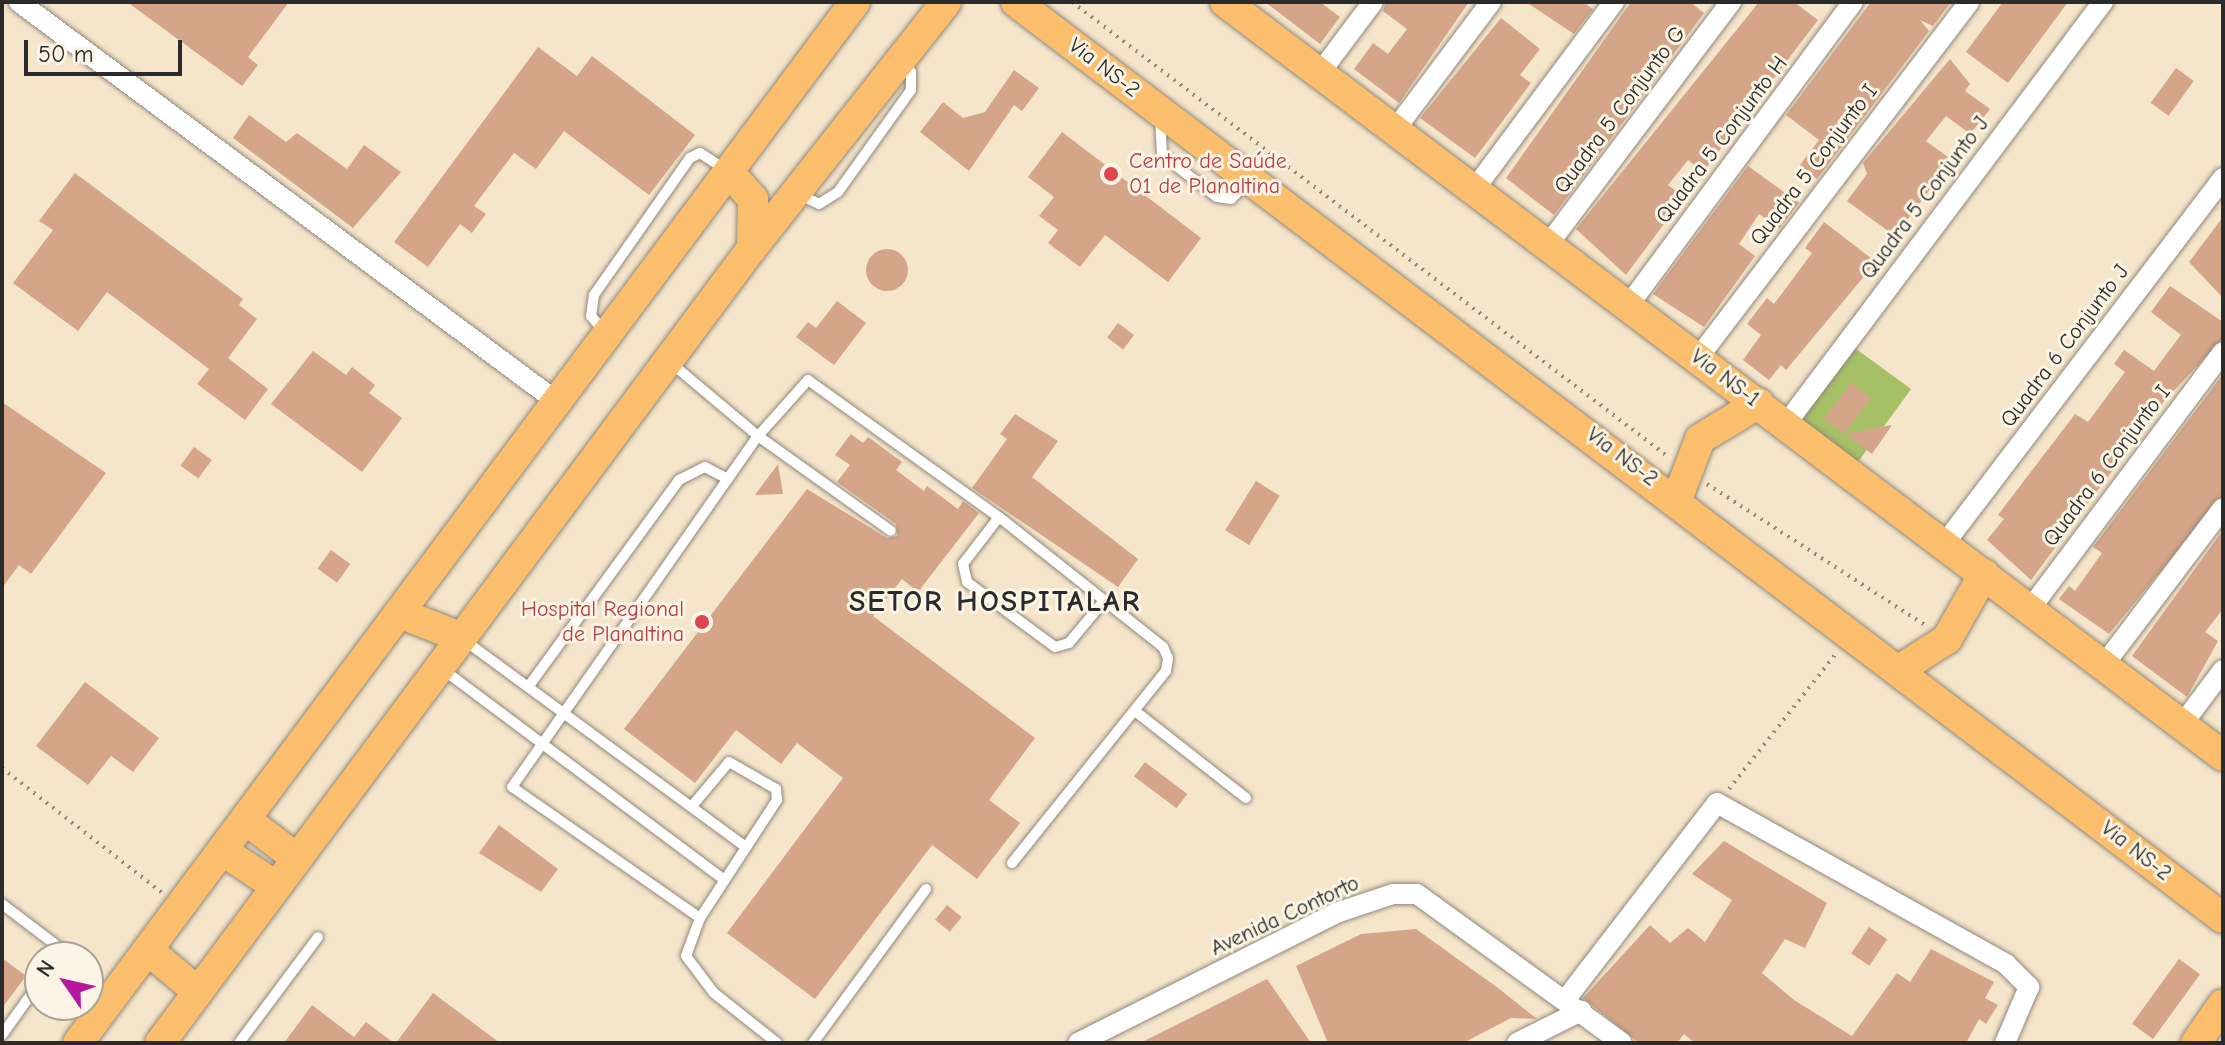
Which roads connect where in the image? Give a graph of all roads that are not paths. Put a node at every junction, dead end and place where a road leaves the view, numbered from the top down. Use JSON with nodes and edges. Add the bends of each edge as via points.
{"nodes":[{"id":1,"x":19,"y":2,"type":"edge"},
{"id":2,"x":855,"y":2,"type":"edge"},
{"id":3,"x":946,"y":2,"type":"edge"},
{"id":4,"x":1016,"y":2,"type":"edge"},
{"id":5,"x":1373,"y":2,"type":"edge"},
{"id":6,"x":1491,"y":2,"type":"edge"},
{"id":7,"x":1614,"y":2,"type":"edge"},
{"id":8,"x":1731,"y":2,"type":"edge"},
{"id":9,"x":1853,"y":2,"type":"edge"},
{"id":10,"x":1969,"y":2,"type":"edge"},
{"id":11,"x":2103,"y":2,"type":"edge"},
{"id":12,"x":1241,"y":7,"type":"edge"},
{"id":13,"x":1319,"y":74,"type":"junction"},
{"id":14,"x":1394,"y":131,"type":"junction"},
{"id":15,"x":730,"y":173,"type":"junction"},
{"id":16,"x":2223,"y":178,"type":"edge"},
{"id":17,"x":1473,"y":191,"type":"junction"},
{"id":18,"x":1547,"y":246,"type":"junction"},
{"id":19,"x":752,"y":248,"type":"junction"},
{"id":20,"x":1628,"y":306,"type":"junction"},
{"id":21,"x":609,"y":337,"type":"junction"},
{"id":22,"x":2223,"y":352,"type":"edge"},
{"id":23,"x":1698,"y":358,"type":"junction"},
{"id":24,"x":670,"y":361,"type":"junction"},
{"id":25,"x":1759,"y":403,"type":"junction"},
{"id":26,"x":560,"y":404,"type":"junction"},
{"id":27,"x":1786,"y":424,"type":"junction"},
{"id":28,"x":758,"y":436,"type":"junction"},
{"id":29,"x":728,"y":479,"type":"junction"},
{"id":30,"x":1682,"y":485,"type":"junction"},
{"id":31,"x":2223,"y":508,"type":"edge"},
{"id":32,"x":999,"y":517,"type":"junction"},
{"id":33,"x":891,"y":531,"type":"dead end"},
{"id":34,"x":1945,"y":543,"type":"junction"},
{"id":35,"x":1984,"y":574,"type":"junction"},
{"id":36,"x":1103,"y":602,"type":"junction"},
{"id":37,"x":2030,"y":609,"type":"junction"},
{"id":38,"x":402,"y":614,"type":"junction"},
{"id":39,"x":460,"y":637,"type":"junction"},
{"id":40,"x":2103,"y":666,"type":"junction"},
{"id":41,"x":440,"y":667,"type":"junction"},
{"id":42,"x":1902,"y":668,"type":"junction"},
{"id":43,"x":2223,"y":670,"type":"edge"},
{"id":44,"x":531,"y":683,"type":"junction"},
{"id":45,"x":568,"y":711,"type":"junction"},
{"id":46,"x":1135,"y":711,"type":"junction"},
{"id":47,"x":2181,"y":726,"type":"junction"},
{"id":48,"x":544,"y":743,"type":"junction"},
{"id":49,"x":2223,"y":756,"type":"edge"},
{"id":50,"x":1246,"y":798,"type":"dead end"},
{"id":51,"x":692,"y":806,"type":"junction"},
{"id":52,"x":246,"y":820,"type":"junction"},
{"id":53,"x":746,"y":847,"type":"junction"},
{"id":54,"x":223,"y":851,"type":"junction"},
{"id":55,"x":295,"y":857,"type":"junction"},
{"id":56,"x":1012,"y":863,"type":"dead end"},
{"id":57,"x":724,"y":880,"type":"junction"},
{"id":58,"x":274,"y":885,"type":"junction"},
{"id":59,"x":926,"y":889,"type":"dead end"},
{"id":60,"x":2,"y":904,"type":"edge"},
{"id":61,"x":700,"y":918,"type":"junction"},
{"id":62,"x":2223,"y":918,"type":"edge"},
{"id":63,"x":318,"y":937,"type":"dead end"},
{"id":64,"x":51,"y":941,"type":"edge"},
{"id":65,"x":148,"y":950,"type":"junction"},
{"id":66,"x":198,"y":992,"type":"junction"},
{"id":67,"x":104,"y":995,"type":"edge"},
{"id":68,"x":24,"y":1004,"type":"edge"},
{"id":69,"x":2223,"y":1004,"type":"edge"},
{"id":70,"x":1574,"y":1005,"type":"junction"},
{"id":71,"x":88,"y":1021,"type":"edge"},
{"id":72,"x":2,"y":1035,"type":"edge"},
{"id":73,"x":78,"y":1043,"type":"edge"},
{"id":74,"x":160,"y":1043,"type":"edge"},
{"id":75,"x":239,"y":1043,"type":"edge"},
{"id":76,"x":777,"y":1043,"type":"edge"},
{"id":77,"x":813,"y":1043,"type":"edge"},
{"id":78,"x":1078,"y":1043,"type":"edge"},
{"id":79,"x":1517,"y":1043,"type":"edge"},
{"id":80,"x":1622,"y":1043,"type":"edge"},
{"id":81,"x":2005,"y":1043,"type":"edge"},
{"id":82,"x":2196,"y":1043,"type":"edge"}],
"edges":[{"from":1,"to":26,"type":"street"},
{"from":2,"to":15,"type":"main road"},
{"from":3,"to":19,"type":"main road"},
{"from":4,"to":30,"type":"main road","name":"Via NS-2","via":[[1251,178]]},
{"from":5,"to":13,"type":"street"},
{"from":6,"to":14,"type":"street"},
{"from":7,"to":17,"type":"street"},
{"from":8,"to":18,"type":"street","name":"Quadra 5 Conjunto G"},
{"from":9,"to":20,"type":"street","name":"Quadra 5 Conjunto H"},
{"from":10,"to":23,"type":"street","name":"Quadra 5 Conjunto I"},
{"from":11,"to":27,"type":"street","name":"Quadra 5 Conjunto J"},
{"from":12,"to":13,"type":"main road","name":"Via NS-1"},
{"from":13,"to":14,"type":"main road","name":"Via NS-1"},
{"from":14,"to":17,"type":"main road","name":"Via NS-1"},
{"from":15,"to":19,"type":"main road","via":[[753,199]]},
{"from":15,"to":21,"type":"main road"},
{"from":15,"to":21,"type":"lane","via":[[708,156],[690,158],[594,295],[591,316]]},
{"from":16,"to":34,"type":"street","name":"Quadra 6 Conjunto J"},
{"from":17,"to":18,"type":"main road","name":"Via NS-1"},
{"from":18,"to":20,"type":"main road","name":"Via NS-1"},
{"from":19,"to":24,"type":"main road"},
{"from":20,"to":23,"type":"main road","name":"Via NS-1"},
{"from":21,"to":26,"type":"main road"},
{"from":22,"to":37,"type":"street","name":"Quadra 6 Conjunto I"},
{"from":23,"to":25,"type":"main road","name":"Via NS-1"},
{"from":24,"to":28,"type":"lane"},
{"from":24,"to":39,"type":"main road"},
{"from":25,"to":27,"type":"main road","name":"Via NS-1"},
{"from":25,"to":30,"type":"main road","via":[[1700,439]]},
{"from":26,"to":38,"type":"main road"},
{"from":27,"to":34,"type":"main road","name":"Via NS-1"},
{"from":28,"to":29,"type":"lane"},
{"from":28,"to":32,"type":"lane","via":[[808,380]]},
{"from":28,"to":33,"type":"lane"},
{"from":29,"to":44,"type":"lane","via":[[705,467],[679,480]]},
{"from":29,"to":45,"type":"lane"},
{"from":30,"to":42,"type":"main road","name":"Via NS-2"},
{"from":31,"to":40,"type":"street"},
{"from":32,"to":36,"type":"lane"},
{"from":32,"to":36,"type":"lane","via":[[963,564],[967,582],[1055,647],[1069,643]]},
{"from":34,"to":35,"type":"main road","name":"Via NS-1"},
{"from":35,"to":37,"type":"main road","name":"Via NS-1"},
{"from":35,"to":42,"type":"main road","via":[[1947,639]]},
{"from":36,"to":46,"type":"lane","via":[[1168,658]]},
{"from":37,"to":40,"type":"main road","name":"Via NS-1"},
{"from":38,"to":39,"type":"main road"},
{"from":38,"to":52,"type":"main road"},
{"from":39,"to":41,"type":"main road"},
{"from":39,"to":44,"type":"lane"},
{"from":40,"to":47,"type":"main road","name":"Via NS-1"},
{"from":41,"to":48,"type":"lane"},
{"from":41,"to":55,"type":"main road"},
{"from":42,"to":62,"type":"main road","name":"Via NS-2"},
{"from":43,"to":47,"type":"street"},
{"from":44,"to":45,"type":"lane"},
{"from":45,"to":48,"type":"lane"},
{"from":45,"to":51,"type":"lane"},
{"from":46,"to":50,"type":"lane"},
{"from":46,"to":56,"type":"lane"},
{"from":47,"to":49,"type":"main road","name":"Via NS-1"},
{"from":48,"to":57,"type":"lane"},
{"from":48,"to":61,"type":"lane","via":[[512,787]]},
{"from":51,"to":53,"type":"lane"},
{"from":51,"to":53,"type":"lane","via":[[729,762],[767,780],[777,800]]},
{"from":52,"to":54,"type":"main road"},
{"from":52,"to":55,"type":"main road"},
{"from":53,"to":57,"type":"lane"},
{"from":54,"to":58,"type":"main road"},
{"from":54,"to":65,"type":"main road"},
{"from":55,"to":58,"type":"main road"},
{"from":57,"to":61,"type":"lane"},
{"from":58,"to":66,"type":"main road"},
{"from":59,"to":77,"type":"lane"},
{"from":60,"to":64,"type":"lane"},
{"from":61,"to":76,"type":"lane","via":[[688,941],[693,972]]},
{"from":63,"to":75,"type":"lane"},
{"from":65,"to":66,"type":"main road"},
{"from":65,"to":67,"type":"main road"},
{"from":66,"to":74,"type":"main road"},
{"from":68,"to":72,"type":"lane"},
{"from":69,"to":82,"type":"main road"},
{"from":70,"to":78,"type":"street","name":"Avenida Contorto","via":[[1417,894],[1393,894],[1339,912]]},
{"from":70,"to":79,"type":"street"},
{"from":70,"to":80,"type":"street","name":"Avenida Contorto"},
{"from":70,"to":81,"type":"street","via":[[1717,803],[2006,964],[2029,987]]},
{"from":71,"to":73,"type":"main road"}]}
